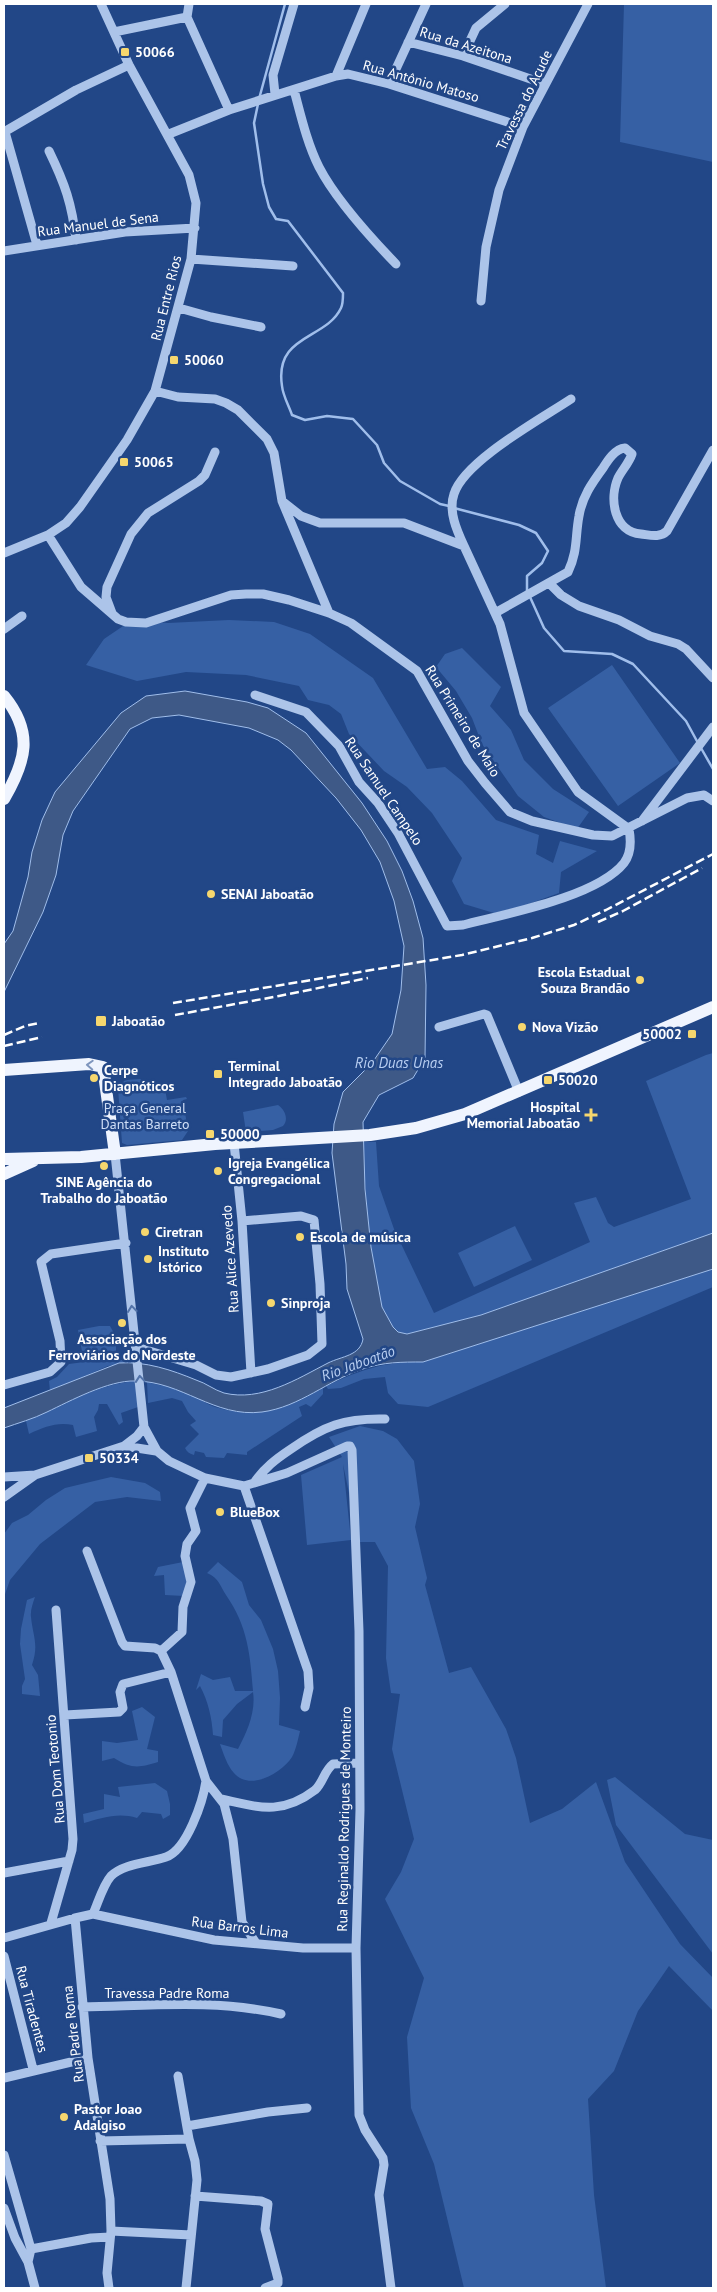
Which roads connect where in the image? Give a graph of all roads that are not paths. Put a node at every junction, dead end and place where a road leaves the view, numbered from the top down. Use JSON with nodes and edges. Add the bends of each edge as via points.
{"nodes":[{"id":1,"x":101,"y":4,"type":"edge"},
{"id":2,"x":190,"y":4,"type":"edge"},
{"id":3,"x":294,"y":4,"type":"edge"},
{"id":4,"x":366,"y":4,"type":"edge"},
{"id":5,"x":426,"y":4,"type":"edge"},
{"id":6,"x":505,"y":4,"type":"edge"},
{"id":7,"x":588,"y":4,"type":"edge"},
{"id":8,"x":187,"y":17,"type":"junction"},
{"id":9,"x":114,"y":32,"type":"junction"},
{"id":10,"x":408,"y":42,"type":"junction"},
{"id":11,"x":463,"y":56,"type":"junction"},
{"id":12,"x":130,"y":64,"type":"junction"},
{"id":13,"x":336,"y":76,"type":"junction"},
{"id":14,"x":389,"y":84,"type":"junction"},
{"id":15,"x":545,"y":84,"type":"junction"},
{"id":16,"x":294,"y":90,"type":"junction"},
{"id":17,"x":275,"y":94,"type":"junction"},
{"id":18,"x":229,"y":110,"type":"junction"},
{"id":19,"x":523,"y":127,"type":"junction"},
{"id":20,"x":4,"y":132,"type":"edge"},
{"id":21,"x":169,"y":134,"type":"junction"},
{"id":22,"x":49,"y":151,"type":"dead end"},
{"id":23,"x":195,"y":228,"type":"junction"},
{"id":24,"x":76,"y":240,"type":"junction"},
{"id":25,"x":37,"y":245,"type":"junction"},
{"id":26,"x":4,"y":251,"type":"edge"},
{"id":27,"x":191,"y":259,"type":"junction"},
{"id":28,"x":396,"y":264,"type":"dead end"},
{"id":29,"x":293,"y":266,"type":"dead end"},
{"id":30,"x":481,"y":300,"type":"dead end"},
{"id":31,"x":179,"y":308,"type":"junction"},
{"id":32,"x":261,"y":327,"type":"dead end"},
{"id":33,"x":155,"y":391,"type":"junction"},
{"id":34,"x":571,"y":399,"type":"dead end"},
{"id":35,"x":713,"y":450,"type":"edge"},
{"id":36,"x":216,"y":452,"type":"dead end"},
{"id":37,"x":282,"y":502,"type":"junction"},
{"id":38,"x":48,"y":535,"type":"junction"},
{"id":39,"x":464,"y":546,"type":"junction"},
{"id":40,"x":4,"y":553,"type":"edge"},
{"id":41,"x":549,"y":584,"type":"junction"},
{"id":42,"x":329,"y":613,"type":"junction"},
{"id":43,"x":495,"y":613,"type":"junction"},
{"id":44,"x":113,"y":615,"type":"junction"},
{"id":45,"x":22,"y":616,"type":"dead end"},
{"id":46,"x":4,"y":629,"type":"edge"},
{"id":47,"x":713,"y":678,"type":"edge"},
{"id":48,"x":254,"y":695,"type":"dead end"},
{"id":49,"x":4,"y":696,"type":"edge"},
{"id":50,"x":713,"y":728,"type":"edge"},
{"id":51,"x":5,"y":795,"type":"edge"},
{"id":52,"x":713,"y":801,"type":"edge"},
{"id":53,"x":641,"y":823,"type":"junction"},
{"id":54,"x":629,"y":830,"type":"junction"},
{"id":55,"x":713,"y":1006,"type":"edge"},
{"id":56,"x":439,"y":1027,"type":"dead end"},
{"id":57,"x":4,"y":1070,"type":"edge"},
{"id":58,"x":519,"y":1092,"type":"junction"},
{"id":59,"x":234,"y":1143,"type":"junction"},
{"id":60,"x":116,"y":1154,"type":"junction"},
{"id":61,"x":4,"y":1159,"type":"edge"},
{"id":62,"x":38,"y":1159,"type":"junction"},
{"id":63,"x":4,"y":1174,"type":"edge"},
{"id":64,"x":242,"y":1221,"type":"junction"},
{"id":65,"x":126,"y":1244,"type":"junction"},
{"id":66,"x":136,"y":1347,"type":"junction"},
{"id":67,"x":251,"y":1372,"type":"junction"},
{"id":68,"x":4,"y":1385,"type":"edge"},
{"id":69,"x":385,"y":1419,"type":"dead end"},
{"id":70,"x":144,"y":1426,"type":"junction"},
{"id":71,"x":124,"y":1446,"type":"junction"},
{"id":72,"x":156,"y":1451,"type":"junction"},
{"id":73,"x":35,"y":1474,"type":"junction"},
{"id":74,"x":4,"y":1476,"type":"edge"},
{"id":75,"x":205,"y":1478,"type":"junction"},
{"id":76,"x":254,"y":1483,"type":"junction"},
{"id":77,"x":244,"y":1486,"type":"junction"},
{"id":78,"x":4,"y":1496,"type":"edge"},
{"id":79,"x":87,"y":1551,"type":"dead end"},
{"id":80,"x":56,"y":1610,"type":"dead end"},
{"id":81,"x":163,"y":1656,"type":"junction"},
{"id":82,"x":172,"y":1672,"type":"junction"},
{"id":83,"x":305,"y":1707,"type":"dead end"},
{"id":84,"x":65,"y":1715,"type":"junction"},
{"id":85,"x":359,"y":1762,"type":"junction"},
{"id":86,"x":206,"y":1781,"type":"junction"},
{"id":87,"x":221,"y":1799,"type":"junction"},
{"id":88,"x":69,"y":1861,"type":"junction"},
{"id":89,"x":4,"y":1873,"type":"edge"},
{"id":90,"x":92,"y":1914,"type":"junction"},
{"id":91,"x":75,"y":1918,"type":"junction"},
{"id":92,"x":51,"y":1923,"type":"junction"},
{"id":93,"x":4,"y":1938,"type":"edge"},
{"id":94,"x":256,"y":1943,"type":"junction"},
{"id":95,"x":356,"y":1948,"type":"junction"},
{"id":96,"x":4,"y":1956,"type":"edge"},
{"id":97,"x":82,"y":2007,"type":"junction"},
{"id":98,"x":281,"y":2014,"type":"dead end"},
{"id":99,"x":88,"y":2058,"type":"junction"},
{"id":100,"x":34,"y":2069,"type":"junction"},
{"id":101,"x":178,"y":2076,"type":"dead end"},
{"id":102,"x":4,"y":2078,"type":"edge"},
{"id":103,"x":307,"y":2108,"type":"dead end"},
{"id":104,"x":187,"y":2126,"type":"junction"},
{"id":105,"x":189,"y":2139,"type":"junction"},
{"id":106,"x":100,"y":2141,"type":"junction"},
{"id":107,"x":4,"y":2155,"type":"edge"},
{"id":108,"x":195,"y":2196,"type":"junction"},
{"id":109,"x":4,"y":2208,"type":"edge"},
{"id":110,"x":111,"y":2234,"type":"junction"},
{"id":111,"x":191,"y":2235,"type":"junction"},
{"id":112,"x":31,"y":2249,"type":"junction"},
{"id":113,"x":28,"y":2262,"type":"junction"},
{"id":114,"x":35,"y":2288,"type":"edge"},
{"id":115,"x":108,"y":2288,"type":"edge"},
{"id":116,"x":186,"y":2288,"type":"edge"},
{"id":117,"x":265,"y":2288,"type":"edge"},
{"id":118,"x":390,"y":2288,"type":"edge"}],
"edges":[{"from":1,"to":9,"type":"street","name":"Rua Entre Rios"},
{"from":2,"to":8,"type":"street"},
{"from":3,"to":17,"type":"street","via":[[273,76]]},
{"from":4,"to":13,"type":"street"},
{"from":5,"to":10,"type":"street"},
{"from":6,"to":11,"type":"street","via":[[476,28]]},
{"from":7,"to":15,"type":"street","name":"Travessa do Acude"},
{"from":8,"to":9,"type":"street"},
{"from":8,"to":18,"type":"street"},
{"from":9,"to":12,"type":"street","name":"Rua Entre Rios"},
{"from":10,"to":11,"type":"street","name":"Rua da Azeitona"},
{"from":10,"to":14,"type":"street"},
{"from":11,"to":15,"type":"street","name":"Rua da Azeitona"},
{"from":12,"to":20,"type":"street","via":[[76,90]]},
{"from":12,"to":21,"type":"street","name":"Rua Entre Rios"},
{"from":13,"to":14,"type":"street","name":"Rua Antônio Matoso","via":[[348,74]]},
{"from":13,"to":16,"type":"street","name":"Rua Antônio Matoso"},
{"from":14,"to":19,"type":"street","name":"Rua Antônio Matoso"},
{"from":15,"to":19,"type":"street","name":"Travessa do Acude"},
{"from":16,"to":17,"type":"street","name":"Rua Antônio Matoso"},
{"from":16,"to":28,"type":"street","via":[[310,145],[325,177]]},
{"from":17,"to":18,"type":"street","name":"Rua Antônio Matoso"},
{"from":18,"to":21,"type":"street","name":"Rua Antônio Matoso"},
{"from":19,"to":30,"type":"street","name":"Travessa do Acude","via":[[499,190],[486,247]]},
{"from":20,"to":25,"type":"street"},
{"from":21,"to":23,"type":"street","name":"Rua Entre Rios","via":[[189,175],[196,202]]},
{"from":22,"to":24,"type":"street","via":[[71,205]]},
{"from":23,"to":24,"type":"street","name":"Rua Manuel de Sena","via":[[124,232]]},
{"from":23,"to":27,"type":"street","name":"Rua Entre Rios"},
{"from":24,"to":25,"type":"street","name":"Rua Manuel de Sena"},
{"from":25,"to":26,"type":"street","name":"Rua Manuel de Sena"},
{"from":27,"to":29,"type":"street"},
{"from":27,"to":31,"type":"street","name":"Rua Entre Rios"},
{"from":31,"to":32,"type":"street","via":[[211,318]]},
{"from":31,"to":33,"type":"street","name":"Rua Entre Rios"},
{"from":33,"to":37,"type":"street","via":[[178,397],[219,400],[238,410],[271,445]]},
{"from":33,"to":38,"type":"street","name":"Rua Entre Rios","via":[[127,440],[80,507]]},
{"from":34,"to":39,"type":"street","via":[[499,446],[471,469],[452,501],[456,530]]},
{"from":35,"to":41,"type":"street","via":[[662,535],[632,534],[620,523],[614,502],[618,479],[632,454],[625,448],[620,449],[583,498],[577,545],[568,572]]},
{"from":36,"to":44,"type":"street","via":[[199,481],[148,513],[131,534],[106,587]]},
{"from":37,"to":39,"type":"street","via":[[301,516],[320,523],[404,523]]},
{"from":37,"to":42,"type":"street"},
{"from":38,"to":40,"type":"street","name":"Rua Entre Rios"},
{"from":38,"to":44,"type":"street","name":"Rua Primeiro de Maio","via":[[81,587]]},
{"from":39,"to":43,"type":"street"},
{"from":41,"to":43,"type":"street"},
{"from":41,"to":47,"type":"street","via":[[561,596],[579,606],[619,620],[650,636],[678,644]]},
{"from":42,"to":44,"type":"street","name":"Rua Primeiro de Maio","via":[[289,600],[246,594],[231,595],[146,623],[126,622]]},
{"from":42,"to":54,"type":"street","name":"Rua Primeiro de Maio","via":[[376,639],[417,670],[468,761],[510,812],[532,821],[593,835],[612,836]]},
{"from":43,"to":54,"type":"street","via":[[524,713],[537,735],[578,792]]},
{"from":45,"to":46,"type":"street"},
{"from":48,"to":54,"type":"street","name":"Rua Samuel Campelo","via":[[306,712],[339,746],[359,782],[398,833],[449,927],[559,900],[589,887],[623,864],[630,851]]},
{"from":49,"to":51,"type":"main road","via":[[15,709],[24,737],[21,766]]},
{"from":50,"to":53,"type":"street"},
{"from":52,"to":53,"type":"street","name":"Rua Primeiro de Maio","via":[[709,796],[698,794]]},
{"from":53,"to":54,"type":"street","name":"Rua Primeiro de Maio"},
{"from":55,"to":58,"type":"main road"},
{"from":56,"to":58,"type":"street","via":[[487,1015]]},
{"from":60,"to":57,"type":"main road","one_way":true,"via":[[103,1067],[89,1064]]},
{"from":58,"to":59,"type":"main road","via":[[416,1128],[370,1135]]},
{"from":59,"to":60,"type":"main road"},
{"from":59,"to":64,"type":"street","name":"Rua Alice Azevedo"},
{"from":60,"to":62,"type":"main road"},
{"from":60,"to":65,"type":"street"},
{"from":61,"to":62,"type":"main road"},
{"from":62,"to":63,"type":"main road"},
{"from":64,"to":67,"type":"street","name":"Rua Alice Azevedo"},
{"from":64,"to":67,"type":"street","via":[[301,1216],[314,1220],[320,1284],[322,1344],[308,1355]]},
{"from":66,"to":65,"type":"street","one_way":true},
{"from":65,"to":68,"type":"street","via":[[51,1254],[41,1262],[60,1341],[61,1362],[50,1372]]},
{"from":66,"to":67,"type":"street","via":[[173,1357],[216,1375],[230,1377]]},
{"from":70,"to":66,"type":"street","one_way":true},
{"from":69,"to":76,"type":"street","via":[[365,1418],[325,1427],[267,1465]]},
{"from":70,"to":71,"type":"street"},
{"from":70,"to":72,"type":"street"},
{"from":71,"to":72,"type":"street"},
{"from":71,"to":73,"type":"street"},
{"from":72,"to":75,"type":"street"},
{"from":73,"to":74,"type":"street"},
{"from":73,"to":78,"type":"street"},
{"from":75,"to":77,"type":"street"},
{"from":75,"to":81,"type":"street","via":[[190,1508],[196,1531],[187,1544],[185,1556],[191,1582],[182,1606],[182,1632]]},
{"from":76,"to":77,"type":"street"},
{"from":76,"to":85,"type":"street","name":"Rua Reginaldo Rodrigues de Monteiro","via":[[287,1474],[347,1446],[352,1448],[359,1631]]},
{"from":77,"to":83,"type":"street","via":[[308,1671]]},
{"from":79,"to":81,"type":"street","via":[[122,1642],[126,1646],[155,1648]]},
{"from":80,"to":84,"type":"street","name":"Rua Dom Teotonio"},
{"from":81,"to":82,"type":"street"},
{"from":82,"to":84,"type":"street","via":[[123,1684],[120,1692],[123,1708],[119,1712]]},
{"from":82,"to":86,"type":"street"},
{"from":84,"to":88,"type":"street","name":"Rua Dom Teotonio","via":[[73,1829]]},
{"from":85,"to":87,"type":"street","via":[[333,1764],[314,1790],[283,1806],[261,1808]]},
{"from":85,"to":95,"type":"street","name":"Rua Reginaldo Rodrigues de Monteiro"},
{"from":86,"to":87,"type":"street"},
{"from":86,"to":90,"type":"street","via":[[199,1810],[172,1854],[110,1877]]},
{"from":87,"to":94,"type":"street","via":[[233,1839],[242,1922]]},
{"from":88,"to":89,"type":"street"},
{"from":88,"to":92,"type":"street","name":"Rua Dom Teotonio"},
{"from":90,"to":91,"type":"street"},
{"from":90,"to":94,"type":"street","name":"Rua Barros Lima","via":[[206,1938]]},
{"from":91,"to":92,"type":"street"},
{"from":91,"to":97,"type":"street","name":"Rua Padre Roma"},
{"from":92,"to":93,"type":"street"},
{"from":94,"to":95,"type":"street","name":"Rua Barros Lima","via":[[303,1948]]},
{"from":95,"to":118,"type":"street","name":"Rua Reginaldo Rodrigues de Monteiro","via":[[359,2115],[383,2158],[379,2195]]},
{"from":96,"to":100,"type":"street","name":"Rua Tiradentes"},
{"from":97,"to":98,"type":"street","name":"Travessa Padre Roma","via":[[190,2003],[236,2006]]},
{"from":97,"to":99,"type":"street","name":"Rua Padre Roma"},
{"from":99,"to":100,"type":"street"},
{"from":99,"to":106,"type":"street","name":"Rua Padre Roma"},
{"from":100,"to":102,"type":"street"},
{"from":101,"to":104,"type":"street"},
{"from":103,"to":104,"type":"street"},
{"from":104,"to":105,"type":"street"},
{"from":105,"to":106,"type":"street"},
{"from":105,"to":108,"type":"street","via":[[196,2161]]},
{"from":106,"to":110,"type":"street","name":"Rua Padre Roma","via":[[110,2199]]},
{"from":107,"to":112,"type":"street"},
{"from":108,"to":111,"type":"street"},
{"from":108,"to":117,"type":"street","via":[[266,2202],[266,2230],[278,2283]]},
{"from":109,"to":113,"type":"street"},
{"from":110,"to":111,"type":"street"},
{"from":110,"to":112,"type":"street"},
{"from":110,"to":115,"type":"street","name":"Rua Padre Roma","via":[[106,2273]]},
{"from":111,"to":116,"type":"street"},
{"from":112,"to":113,"type":"street"},
{"from":113,"to":114,"type":"street"}]}
